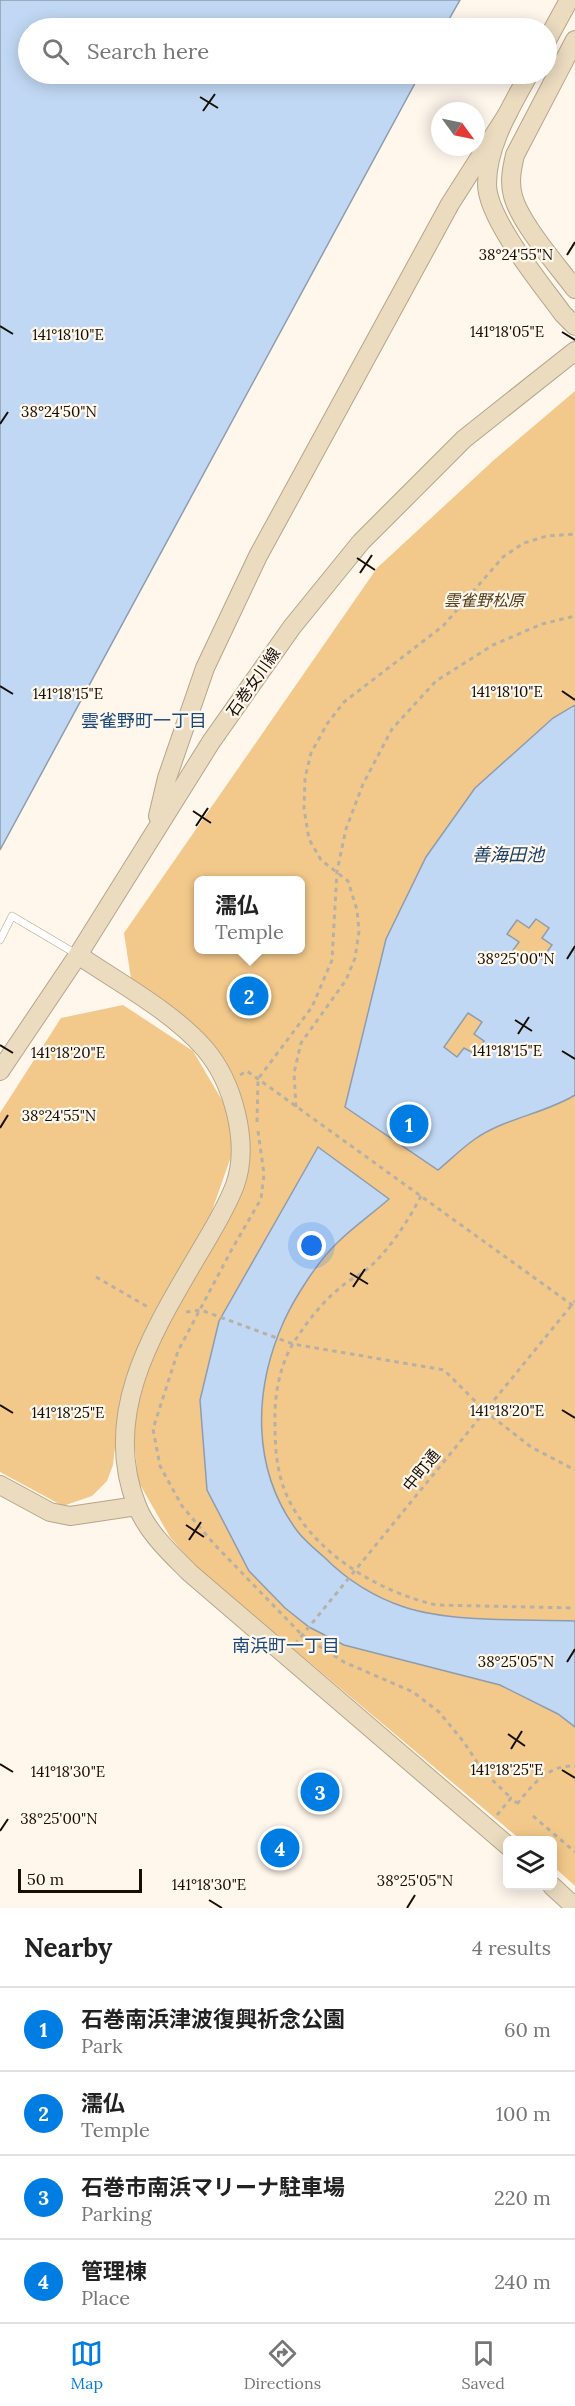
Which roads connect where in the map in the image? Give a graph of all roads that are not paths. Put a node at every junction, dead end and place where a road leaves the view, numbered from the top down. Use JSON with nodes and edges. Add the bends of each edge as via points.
{"nodes":[{"id":1,"x":569,"y":0,"type":"edge"},
{"id":2,"x":557,"y":22,"type":"edge"},
{"id":3,"x":575,"y":40,"type":"edge"},
{"id":4,"x":557,"y":74,"type":"edge"},
{"id":5,"x":524,"y":84,"type":"edge"},
{"id":6,"x":552,"y":84,"type":"edge"},
{"id":7,"x":508,"y":113,"type":"junction"},
{"id":8,"x":575,"y":289,"type":"edge"},
{"id":9,"x":575,"y":326,"type":"edge"},
{"id":10,"x":575,"y":351,"type":"edge"},
{"id":11,"x":155,"y":830,"type":"junction"},
{"id":12,"x":0,"y":940,"type":"edge"},
{"id":13,"x":78,"y":955,"type":"junction"},
{"id":14,"x":0,"y":1071,"type":"edge"},
{"id":15,"x":0,"y":1485,"type":"edge"},
{"id":16,"x":137,"y":1506,"type":"junction"},
{"id":17,"x":503,"y":1843,"type":"edge"},
{"id":18,"x":556,"y":1890,"type":"edge"},
{"id":19,"x":575,"y":1907,"type":"edge"}],
"edges":[{"from":1,"to":2,"type":"street"},
{"from":3,"to":4,"type":"street"},
{"from":5,"to":7,"type":"street"},
{"from":6,"to":8,"type":"street","via":[[515,155],[511,170],[513,197]]},
{"from":7,"to":9,"type":"street","via":[[491,154],[489,199],[503,228]]},
{"from":7,"to":11,"type":"street","via":[[450,204],[258,556],[206,668],[167,778]]},
{"from":10,"to":11,"type":"street","name":"石巻女川線","via":[[464,439],[361,542],[292,627]]},
{"from":11,"to":13,"type":"street","name":"石巻女川線"},
{"from":12,"to":13,"type":"lane","via":[[12,916]]},
{"from":13,"to":14,"type":"street","name":"石巻女川線"},
{"from":13,"to":16,"type":"street","via":[[183,1026],[206,1050],[225,1083],[239,1125],[236,1184],[163,1315],[138,1369],[126,1409],[124,1457]]},
{"from":15,"to":16,"type":"street","via":[[50,1512],[70,1516]]},
{"from":16,"to":17,"type":"street","via":[[152,1533],[190,1573]]},
{"from":18,"to":19,"type":"street"}]}
